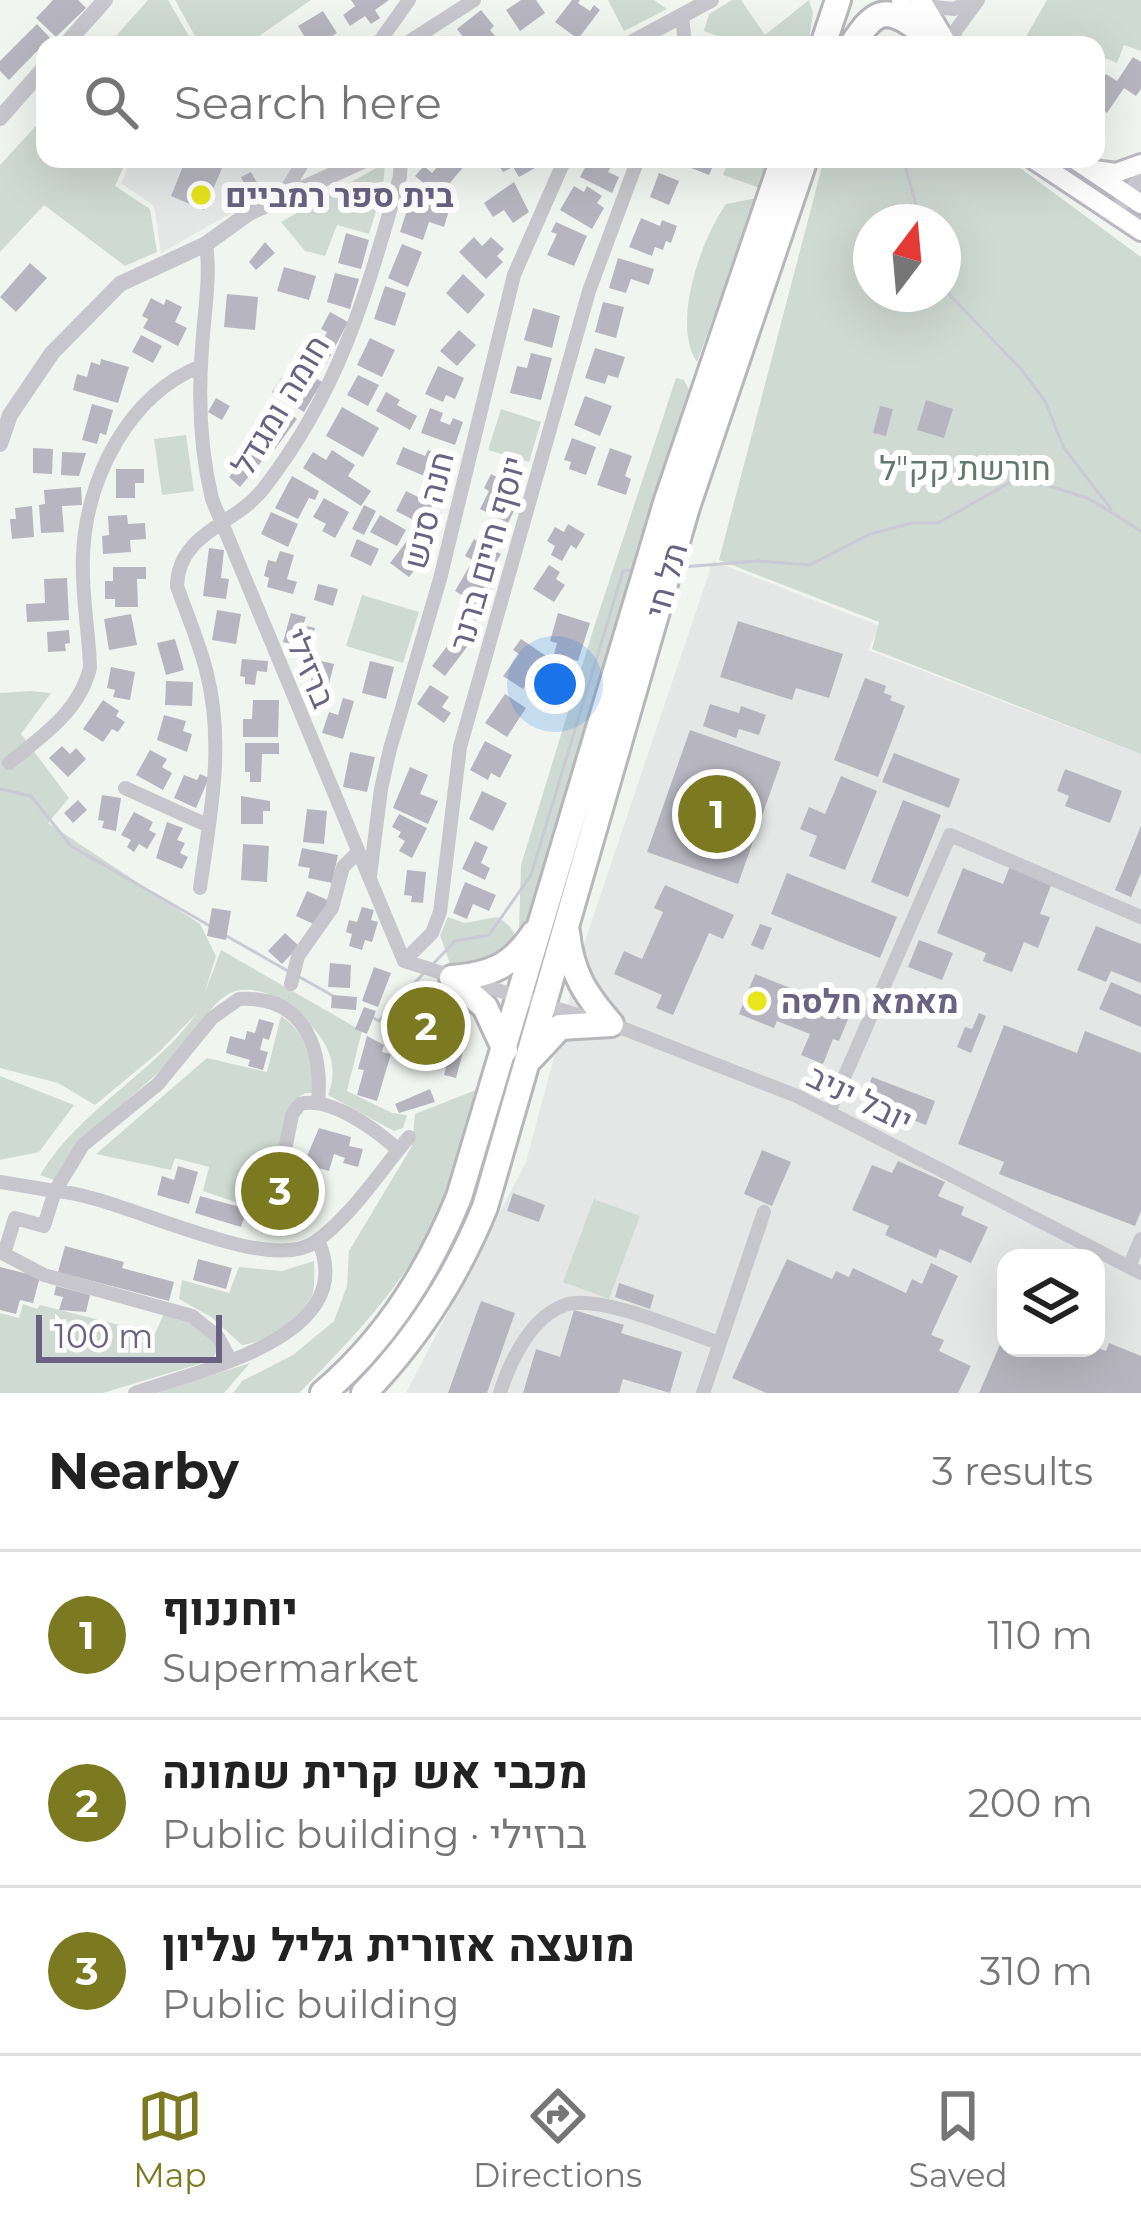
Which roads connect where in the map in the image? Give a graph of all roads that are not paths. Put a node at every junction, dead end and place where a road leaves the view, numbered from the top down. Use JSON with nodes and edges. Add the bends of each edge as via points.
{"nodes":[{"id":1,"x":105,"y":0,"type":"edge"},
{"id":2,"x":409,"y":0,"type":"edge"},
{"id":3,"x":474,"y":0,"type":"edge"},
{"id":4,"x":711,"y":0,"type":"edge"},
{"id":5,"x":861,"y":0,"type":"edge"},
{"id":6,"x":901,"y":0,"type":"edge"},
{"id":7,"x":976,"y":0,"type":"edge"},
{"id":8,"x":682,"y":15,"type":"junction"},
{"id":9,"x":923,"y":20,"type":"edge"},
{"id":10,"x":73,"y":36,"type":"edge"},
{"id":11,"x":383,"y":36,"type":"edge"},
{"id":12,"x":418,"y":36,"type":"edge"},
{"id":13,"x":644,"y":36,"type":"edge"},
{"id":14,"x":684,"y":36,"type":"edge"},
{"id":15,"x":851,"y":36,"type":"edge"},
{"id":16,"x":856,"y":36,"type":"edge"},
{"id":17,"x":954,"y":36,"type":"edge"},
{"id":18,"x":36,"y":77,"type":"edge"},
{"id":19,"x":0,"y":118,"type":"edge"},
{"id":20,"x":1141,"y":164,"type":"edge"},
{"id":21,"x":303,"y":168,"type":"edge"},
{"id":22,"x":319,"y":168,"type":"edge"},
{"id":23,"x":345,"y":168,"type":"edge"},
{"id":24,"x":399,"y":168,"type":"edge"},
{"id":25,"x":560,"y":168,"type":"edge"},
{"id":26,"x":635,"y":168,"type":"edge"},
{"id":27,"x":780,"y":168,"type":"edge"},
{"id":28,"x":803,"y":168,"type":"edge"},
{"id":29,"x":1046,"y":168,"type":"edge"},
{"id":30,"x":1087,"y":168,"type":"edge"},
{"id":31,"x":1098,"y":168,"type":"edge"},
{"id":32,"x":330,"y":174,"type":"junction"},
{"id":33,"x":1141,"y":176,"type":"edge"},
{"id":34,"x":282,"y":197,"type":"junction"},
{"id":35,"x":1135,"y":200,"type":"edge"},
{"id":36,"x":1115,"y":214,"type":"junction"},
{"id":37,"x":1141,"y":231,"type":"edge"},
{"id":38,"x":206,"y":244,"type":"junction"},
{"id":39,"x":201,"y":366,"type":"junction"},
{"id":40,"x":0,"y":444,"type":"edge"},
{"id":41,"x":222,"y":524,"type":"junction"},
{"id":42,"x":9,"y":764,"type":"dead end"},
{"id":43,"x":125,"y":788,"type":"dead end"},
{"id":44,"x":209,"y":826,"type":"junction"},
{"id":45,"x":358,"y":852,"type":"junction"},
{"id":46,"x":370,"y":881,"type":"junction"},
{"id":47,"x":200,"y":888,"type":"dead end"},
{"id":48,"x":1141,"y":916,"type":"edge"},
{"id":49,"x":554,"y":920,"type":"junction"},
{"id":50,"x":404,"y":961,"type":"junction"},
{"id":51,"x":452,"y":978,"type":"junction"},
{"id":52,"x":291,"y":984,"type":"dead end"},
{"id":53,"x":531,"y":1002,"type":"junction"},
{"id":54,"x":611,"y":1024,"type":"junction"},
{"id":55,"x":505,"y":1050,"type":"junction"},
{"id":56,"x":526,"y":1065,"type":"junction"},
{"id":57,"x":318,"y":1103,"type":"junction"},
{"id":58,"x":830,"y":1112,"type":"junction"},
{"id":59,"x":409,"y":1137,"type":"dead end"},
{"id":60,"x":285,"y":1150,"type":"dead end"},
{"id":61,"x":398,"y":1150,"type":"junction"},
{"id":62,"x":0,"y":1182,"type":"edge"},
{"id":63,"x":55,"y":1191,"type":"junction"},
{"id":64,"x":764,"y":1212,"type":"dead end"},
{"id":65,"x":1141,"y":1239,"type":"edge"},
{"id":66,"x":318,"y":1240,"type":"junction"},
{"id":67,"x":1135,"y":1270,"type":"edge"},
{"id":68,"x":719,"y":1343,"type":"junction"},
{"id":69,"x":230,"y":1359,"type":"junction"},
{"id":70,"x":135,"y":1393,"type":"edge"},
{"id":71,"x":323,"y":1393,"type":"edge"},
{"id":72,"x":364,"y":1393,"type":"edge"},
{"id":73,"x":500,"y":1393,"type":"edge"},
{"id":74,"x":703,"y":1393,"type":"edge"}],
"edges":[{"from":1,"to":10,"type":"street"},
{"from":2,"to":11,"type":"street"},
{"from":3,"to":12,"type":"street"},
{"from":4,"to":8,"type":"street"},
{"from":5,"to":15,"type":"highway"},
{"from":6,"to":9,"type":"main road"},
{"from":7,"to":9,"type":"street"},
{"from":7,"to":17,"type":"street"},
{"from":8,"to":13,"type":"street"},
{"from":8,"to":14,"type":"street"},
{"from":9,"to":16,"type":"highway","via":[[879,15]]},
{"from":18,"to":19,"type":"street"},
{"from":20,"to":31,"type":"main road","via":[[1116,173]]},
{"from":21,"to":34,"type":"street"},
{"from":22,"to":32,"type":"street"},
{"from":23,"to":32,"type":"street"},
{"from":24,"to":41,"type":"street","name":"חומה ומגדל","via":[[341,362],[267,484]]},
{"from":25,"to":46,"type":"street","name":"חנה סנש","via":[[509,291],[390,749]]},
{"from":26,"to":50,"type":"street","name":"יוסף חיים ברנר","via":[[589,291],[464,731],[440,912]]},
{"from":27,"to":49,"type":"highway","name":"תל חי","via":[[672,482]]},
{"from":28,"to":49,"type":"highway","name":"תל חי"},
{"from":29,"to":36,"type":"main road"},
{"from":30,"to":35,"type":"main road"},
{"from":32,"to":34,"type":"street"},
{"from":33,"to":35,"type":"street"},
{"from":34,"to":38,"type":"street"},
{"from":35,"to":36,"type":"street"},
{"from":36,"to":37,"type":"main road"},
{"from":38,"to":39,"type":"street","name":"ברזילי"},
{"from":38,"to":40,"type":"street","via":[[120,284],[72,331],[10,415]]},
{"from":39,"to":41,"type":"street","name":"ברזילי","via":[[205,469]]},
{"from":39,"to":42,"type":"street","via":[[151,394],[114,448],[83,550],[86,686],[64,717]]},
{"from":41,"to":44,"type":"street","name":"חומה ומגדל","via":[[189,545],[177,571],[213,704]]},
{"from":41,"to":45,"type":"street","name":"ברזילי"},
{"from":43,"to":44,"type":"street"},
{"from":44,"to":47,"type":"street","name":"חומה ומגדל"},
{"from":45,"to":46,"type":"street","name":"ברזילי"},
{"from":45,"to":52,"type":"street","via":[[343,867],[332,908],[305,941]]},
{"from":46,"to":50,"type":"street","name":"ברזילי"},
{"from":48,"to":58,"type":"street","via":[[950,835]]},
{"from":49,"to":51,"type":"highway","via":[[508,964]]},
{"from":49,"to":53,"type":"highway","name":"תל חי"},
{"from":49,"to":54,"type":"highway","via":[[580,987]]},
{"from":50,"to":51,"type":"street"},
{"from":51,"to":53,"type":"street"},
{"from":51,"to":55,"type":"highway","via":[[485,1007]]},
{"from":53,"to":54,"type":"street","name":"יובל יניב"},
{"from":53,"to":55,"type":"highway"},
{"from":53,"to":56,"type":"highway"},
{"from":54,"to":56,"type":"highway","via":[[560,1027]]},
{"from":54,"to":58,"type":"street","name":"יובל יניב"},
{"from":55,"to":71,"type":"highway","via":[[436,1252],[388,1324]]},
{"from":56,"to":72,"type":"highway","via":[[460,1265],[411,1341]]},
{"from":57,"to":60,"type":"street","via":[[300,1103]]},
{"from":57,"to":61,"type":"street","via":[[358,1119]]},
{"from":57,"to":63,"type":"street","via":[[319,1067],[304,1026],[273,1003],[239,999],[212,1018],[158,1084],[83,1145]]},
{"from":58,"to":67,"type":"street","name":"יובל יניב"},
{"from":59,"to":61,"type":"street"},
{"from":61,"to":66,"type":"street"},
{"from":62,"to":63,"type":"street"},
{"from":63,"to":66,"type":"street","via":[[278,1251]]},
{"from":63,"to":69,"type":"street","via":[[44,1226],[15,1218],[4,1254],[44,1275],[192,1316],[218,1336]]},
{"from":64,"to":68,"type":"street"},
{"from":65,"to":67,"type":"street"},
{"from":66,"to":69,"type":"street","via":[[326,1283],[300,1325]]},
{"from":68,"to":73,"type":"street","via":[[606,1306],[562,1305],[512,1357]]},
{"from":68,"to":74,"type":"street"},
{"from":69,"to":70,"type":"street"}]}
